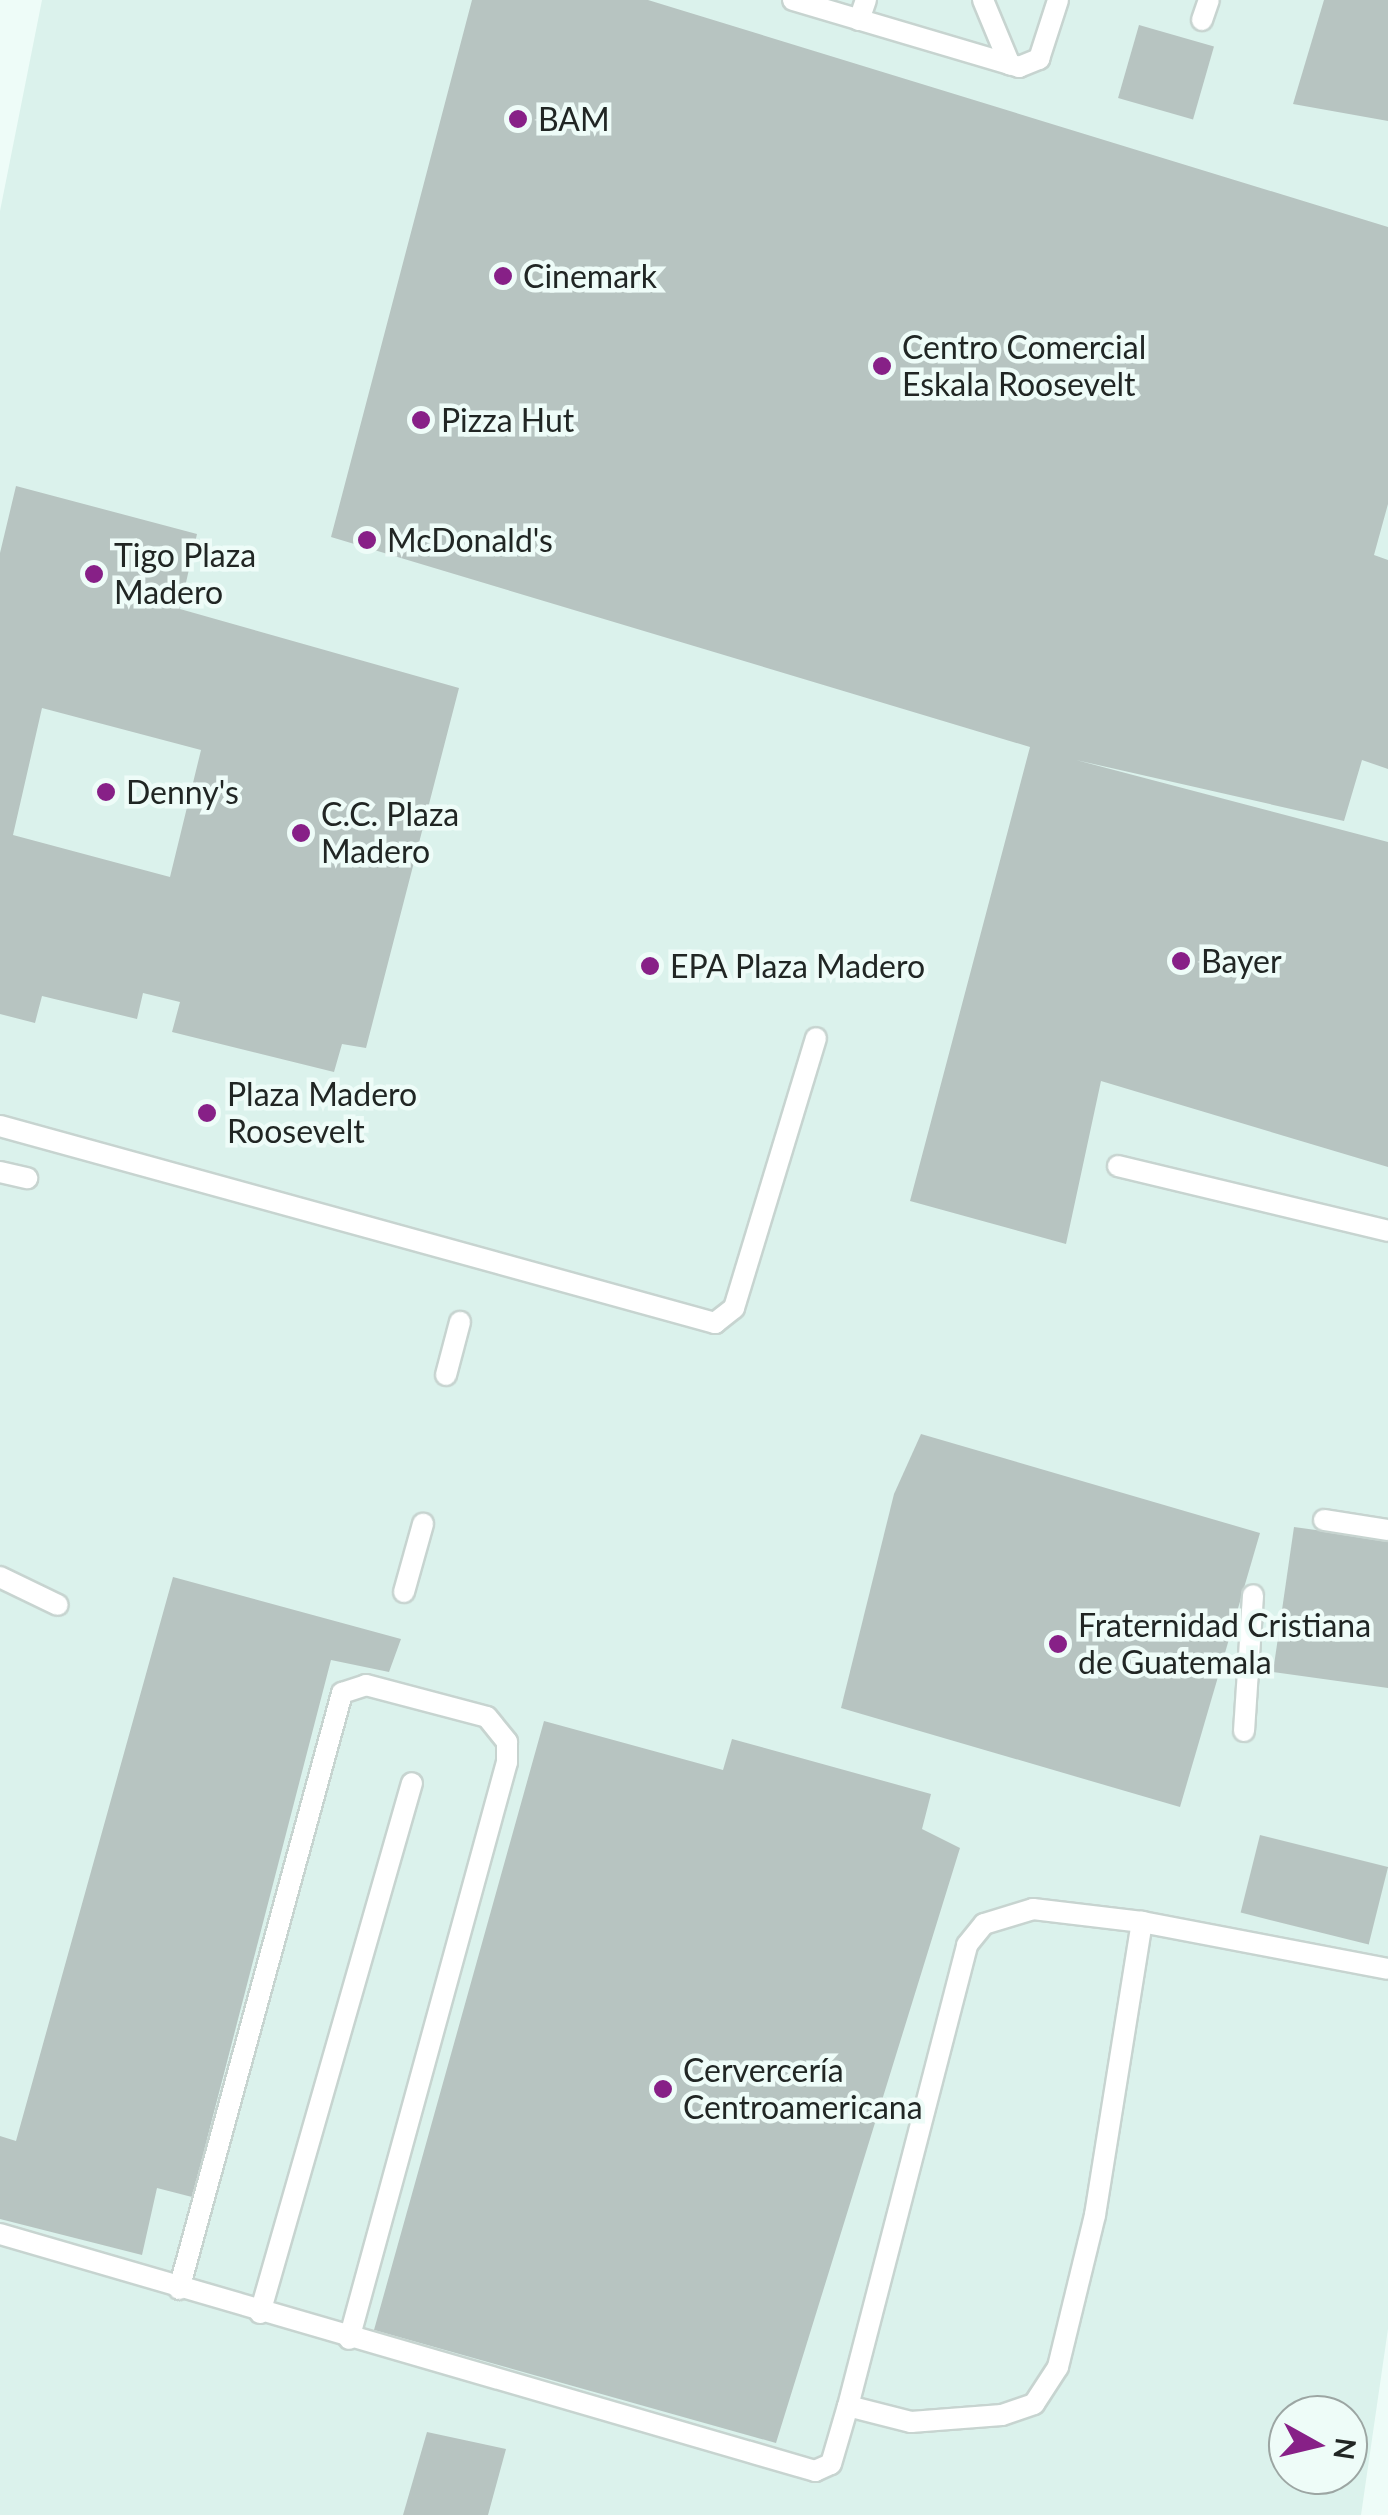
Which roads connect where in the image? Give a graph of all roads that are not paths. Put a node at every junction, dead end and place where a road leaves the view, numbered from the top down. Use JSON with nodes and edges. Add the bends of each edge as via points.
{"nodes":[{"id":1,"x":792,"y":0,"type":"edge"},
{"id":2,"x":984,"y":0,"type":"edge"},
{"id":3,"x":1058,"y":0,"type":"edge"},
{"id":4,"x":862,"y":10,"type":"edge"},
{"id":5,"x":1010,"y":65,"type":"junction"},
{"id":6,"x":816,"y":1038,"type":"dead end"},
{"id":7,"x":0,"y":1126,"type":"edge"},
{"id":8,"x":1118,"y":1166,"type":"dead end"},
{"id":9,"x":0,"y":1172,"type":"edge"},
{"id":10,"x":27,"y":1178,"type":"dead end"},
{"id":11,"x":1388,"y":1231,"type":"edge"},
{"id":12,"x":460,"y":1322,"type":"dead end"},
{"id":13,"x":446,"y":1375,"type":"dead end"},
{"id":14,"x":1324,"y":1520,"type":"dead end"},
{"id":15,"x":423,"y":1524,"type":"dead end"},
{"id":16,"x":1388,"y":1530,"type":"edge"},
{"id":17,"x":0,"y":1577,"type":"edge"},
{"id":18,"x":404,"y":1592,"type":"dead end"},
{"id":19,"x":1253,"y":1596,"type":"dead end"},
{"id":20,"x":58,"y":1605,"type":"dead end"},
{"id":21,"x":1244,"y":1731,"type":"dead end"},
{"id":22,"x":412,"y":1784,"type":"dead end"},
{"id":23,"x":1142,"y":1922,"type":"junction"},
{"id":24,"x":1388,"y":1969,"type":"edge"},
{"id":25,"x":0,"y":2234,"type":"edge"},
{"id":26,"x":179,"y":2290,"type":"junction"},
{"id":27,"x":260,"y":2313,"type":"junction"},
{"id":28,"x":349,"y":2339,"type":"junction"},
{"id":29,"x":848,"y":2406,"type":"junction"}],
"edges":[{"from":1,"to":4,"type":"lane"},
{"from":2,"to":5,"type":"lane"},
{"from":3,"to":5,"type":"lane","via":[[1039,59]]},
{"from":4,"to":5,"type":"lane"},
{"from":6,"to":7,"type":"lane","via":[[734,1308],[715,1323]]},
{"from":8,"to":11,"type":"lane"},
{"from":9,"to":10,"type":"lane"},
{"from":12,"to":13,"type":"lane"},
{"from":14,"to":16,"type":"lane"},
{"from":15,"to":18,"type":"lane"},
{"from":17,"to":20,"type":"lane"},
{"from":19,"to":21,"type":"lane"},
{"from":22,"to":27,"type":"lane"},
{"from":23,"to":24,"type":"lane"},
{"from":23,"to":29,"type":"lane","via":[[1033,1909],[984,1924],[967,1944]]},
{"from":23,"to":29,"type":"lane","via":[[1094,2216],[1058,2367],[1034,2404],[1002,2414],[911,2422]]},
{"from":25,"to":26,"type":"lane"},
{"from":26,"to":27,"type":"lane"},
{"from":26,"to":28,"type":"lane","via":[[342,1693],[366,1685],[487,1717],[507,1742],[506,1762]]},
{"from":27,"to":28,"type":"lane"},
{"from":28,"to":29,"type":"lane","via":[[794,2470],[831,2464]]}]}
